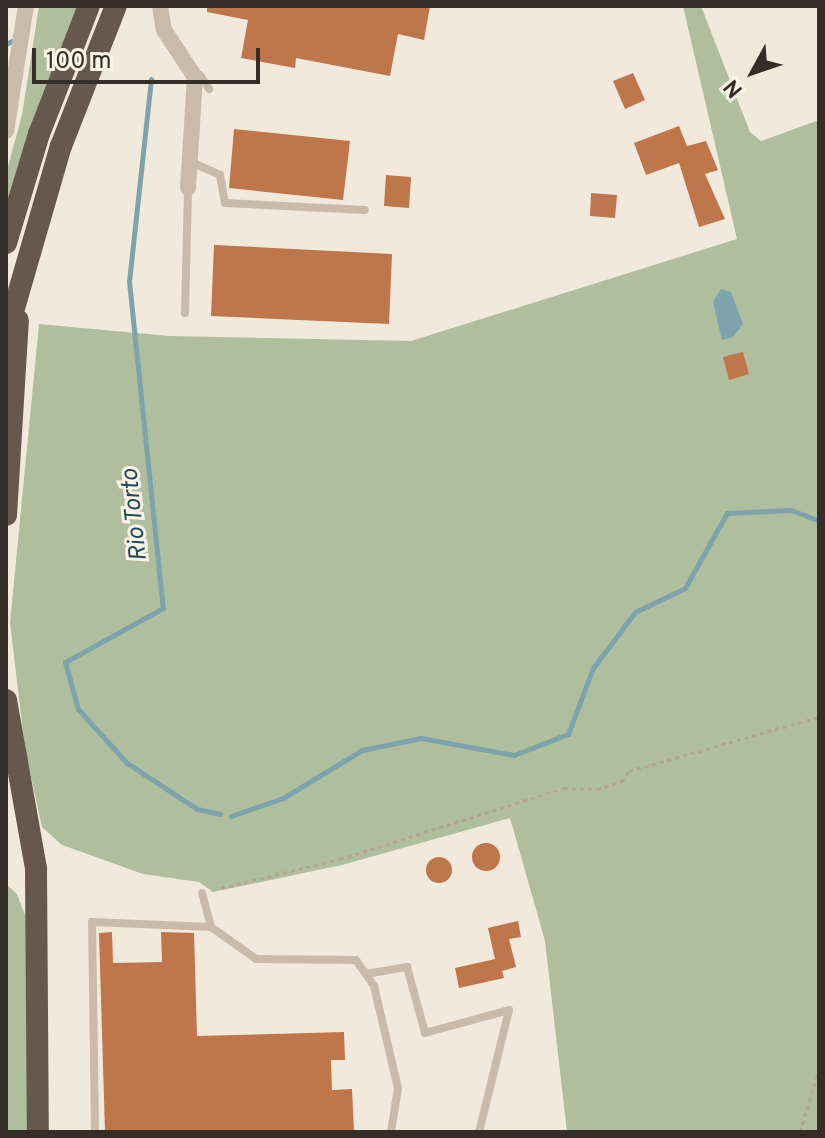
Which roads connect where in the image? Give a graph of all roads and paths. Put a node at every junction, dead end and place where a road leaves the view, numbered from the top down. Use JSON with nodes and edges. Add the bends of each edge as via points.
{"nodes":[{"id":1,"x":26,"y":6,"type":"edge"},
{"id":2,"x":116,"y":6,"type":"edge"},
{"id":3,"x":160,"y":6,"type":"edge"},
{"id":4,"x":85,"y":16,"type":"edge"},
{"id":5,"x":200,"y":71,"type":"junction"},
{"id":6,"x":209,"y":89,"type":"dead end"},
{"id":7,"x":6,"y":131,"type":"edge"},
{"id":8,"x":191,"y":162,"type":"junction"},
{"id":9,"x":188,"y":188,"type":"joint"},
{"id":10,"x":365,"y":210,"type":"dead end"},
{"id":11,"x":6,"y":243,"type":"edge"},
{"id":12,"x":20,"y":283,"type":"junction"},
{"id":13,"x":185,"y":313,"type":"dead end"},
{"id":14,"x":6,"y":336,"type":"edge"},
{"id":15,"x":6,"y":515,"type":"edge"},
{"id":16,"x":6,"y":700,"type":"edge"},
{"id":17,"x":819,"y":717,"type":"edge"},
{"id":18,"x":221,"y":888,"type":"dead end"},
{"id":19,"x":202,"y":893,"type":"dead end"},
{"id":20,"x":211,"y":927,"type":"junction"},
{"id":21,"x":366,"y":974,"type":"junction"},
{"id":22,"x":819,"y":1069,"type":"edge"},
{"id":23,"x":38,"y":1132,"type":"edge"},
{"id":24,"x":95,"y":1132,"type":"edge"},
{"id":25,"x":391,"y":1132,"type":"edge"},
{"id":26,"x":479,"y":1132,"type":"edge"},
{"id":27,"x":800,"y":1132,"type":"edge"}],
"edges":[{"from":1,"to":7,"type":"street"},
{"from":2,"to":12,"type":"highway"},
{"from":3,"to":5,"type":"street","via":[[164,30]]},
{"from":4,"to":11,"type":"highway"},
{"from":5,"to":6,"type":"lane"},
{"from":5,"to":8,"type":"street"},
{"from":8,"to":9,"type":"street"},
{"from":8,"to":10,"type":"lane","via":[[220,175],[225,203]]},
{"from":9,"to":13,"type":"lane"},
{"from":12,"to":14,"type":"highway"},
{"from":12,"to":15,"type":"highway"},
{"from":16,"to":23,"type":"highway","via":[[36,869]]},
{"from":17,"to":18,"type":"path","via":[[629,771],[622,782],[597,789],[564,788],[340,859]]},
{"from":19,"to":20,"type":"lane"},
{"from":20,"to":21,"type":"lane","via":[[256,959],[356,960]]},
{"from":20,"to":24,"type":"lane","via":[[92,922]]},
{"from":21,"to":25,"type":"lane","via":[[374,986],[398,1088]]},
{"from":21,"to":26,"type":"lane","via":[[407,967],[425,1033],[509,1010]]},
{"from":22,"to":27,"type":"path"}]}
